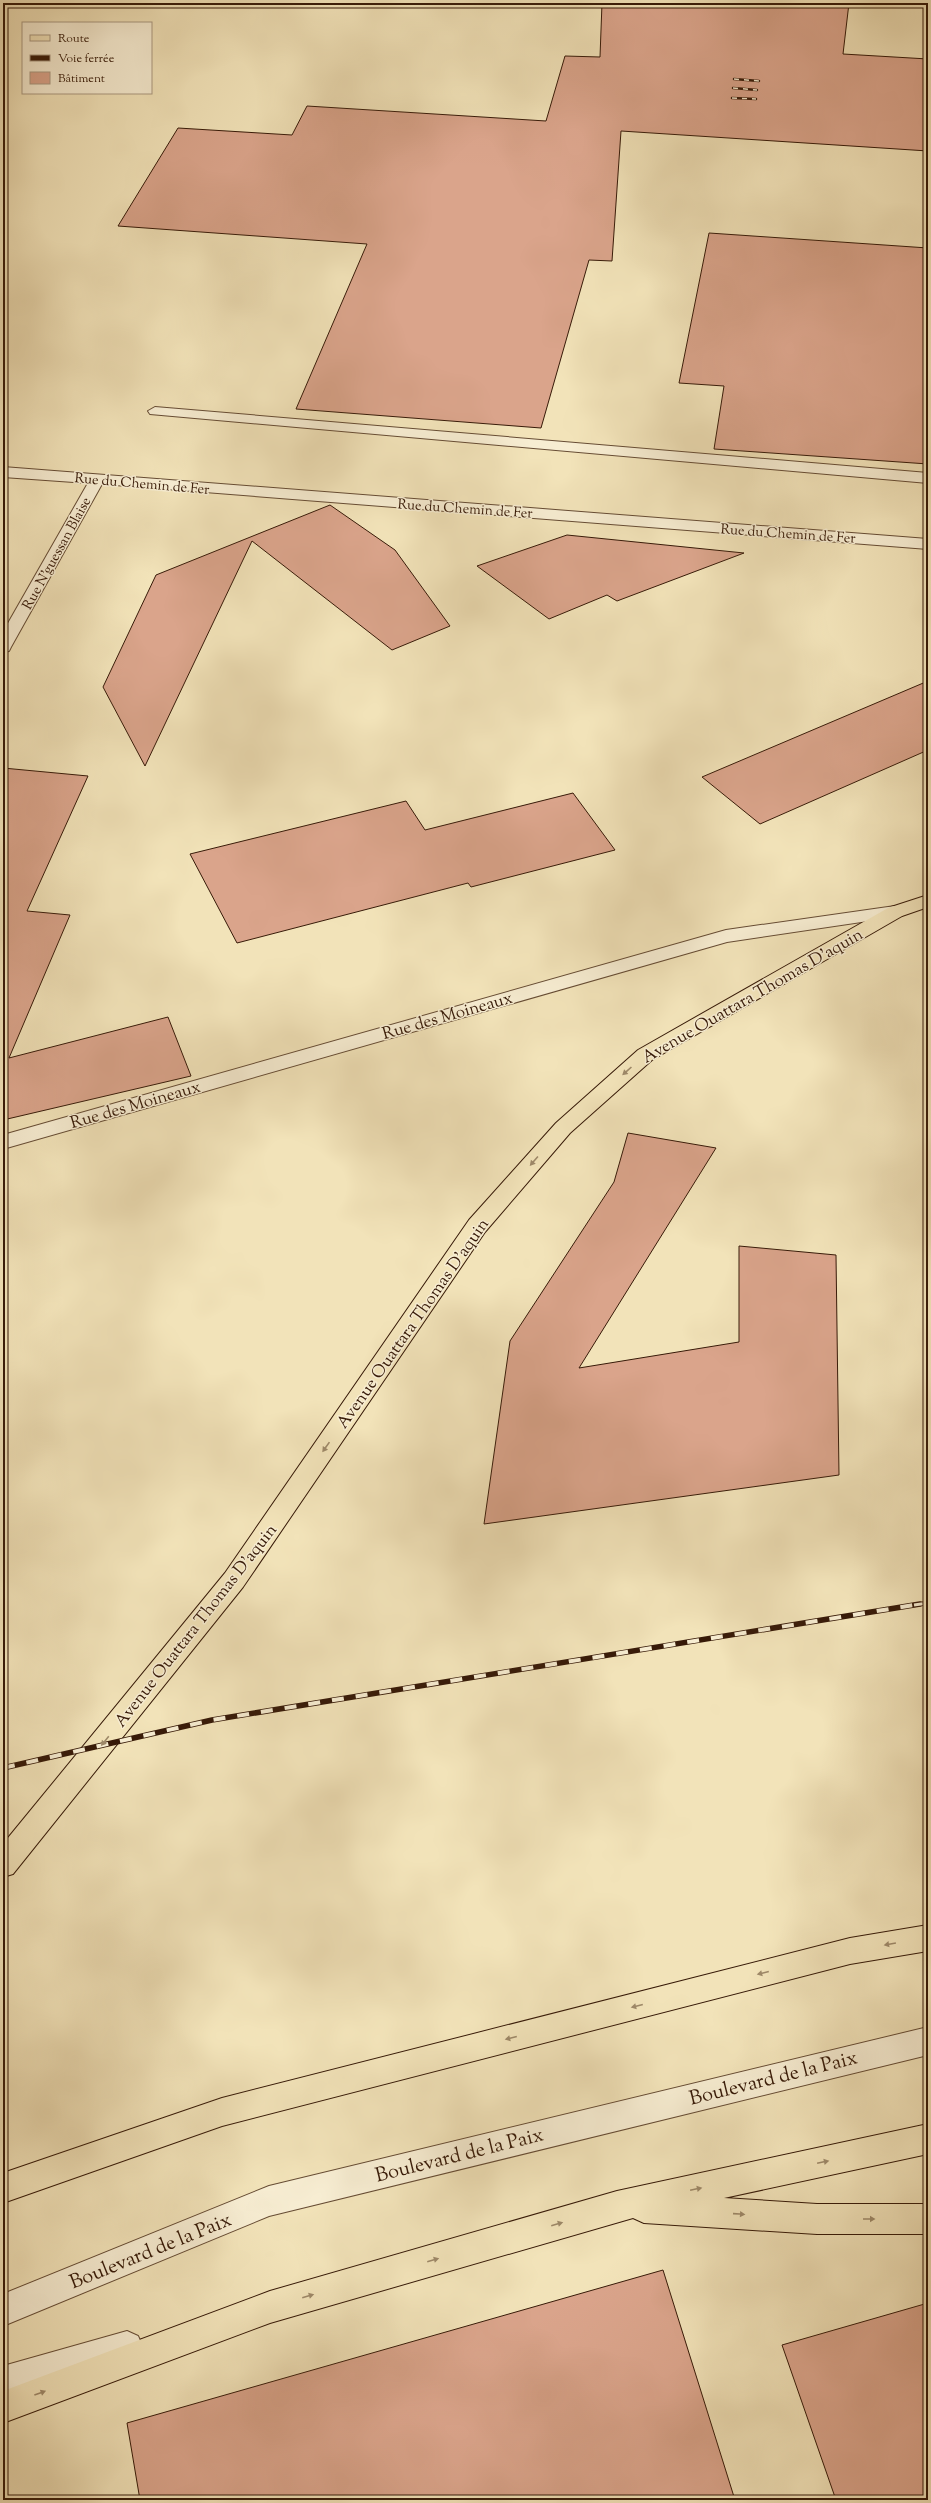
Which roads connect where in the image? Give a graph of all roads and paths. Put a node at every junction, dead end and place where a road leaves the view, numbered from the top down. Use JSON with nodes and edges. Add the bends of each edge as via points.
{"nodes":[{"id":1,"x":154,"y":410,"type":"dead end"},
{"id":2,"x":3,"y":472,"type":"edge"},
{"id":3,"x":928,"y":478,"type":"edge"},
{"id":4,"x":97,"y":480,"type":"junction"},
{"id":5,"x":928,"y":544,"type":"edge"},
{"id":6,"x":3,"y":647,"type":"edge"},
{"id":7,"x":928,"y":901,"type":"edge"},
{"id":8,"x":895,"y":912,"type":"junction"},
{"id":9,"x":3,"y":1142,"type":"edge"},
{"id":10,"x":3,"y":1866,"type":"edge"},
{"id":11,"x":928,"y":1938,"type":"edge"},
{"id":12,"x":928,"y":2041,"type":"edge"},
{"id":13,"x":928,"y":2139,"type":"edge"},
{"id":14,"x":3,"y":2188,"type":"edge"},
{"id":15,"x":617,"y":2206,"type":"junction"},
{"id":16,"x":928,"y":2219,"type":"edge"},
{"id":17,"x":270,"y":2307,"type":"junction"},
{"id":18,"x":3,"y":2310,"type":"edge"},
{"id":19,"x":3,"y":2382,"type":"edge"},
{"id":20,"x":3,"y":2407,"type":"edge"}],
"edges":[{"from":1,"to":3,"type":"street"},
{"from":2,"to":4,"type":"street","name":"Rue du Chemin de Fer"},
{"from":4,"to":5,"type":"street","name":"Rue du Chemin de Fer"},
{"from":4,"to":6,"type":"street","name":"Rue N'guessan Blaise"},
{"from":7,"to":8,"type":"main road","name":"Avenue Ouattara Thomas D'aquin"},
{"from":8,"to":9,"type":"street","name":"Rue des Moineaux","via":[[726,936]]},
{"from":8,"to":10,"type":"main road","name":"Avenue Ouattara Thomas D'aquin","one_way":true,"via":[[645,1055],[563,1128],[477,1226],[234,1580]]},
{"from":11,"to":14,"type":"main road","one_way":true,"via":[[843,1953],[222,2112]]},
{"from":12,"to":18,"type":"street","name":"Boulevard de la Paix","via":[[269,2201]]},
{"from":15,"to":13,"type":"main road","one_way":true},
{"from":15,"to":16,"type":"main road","one_way":true,"via":[[817,2219]]},
{"from":17,"to":15,"type":"main road","one_way":true},
{"from":17,"to":19,"type":"street"},
{"from":20,"to":17,"type":"main road","one_way":true}]}
